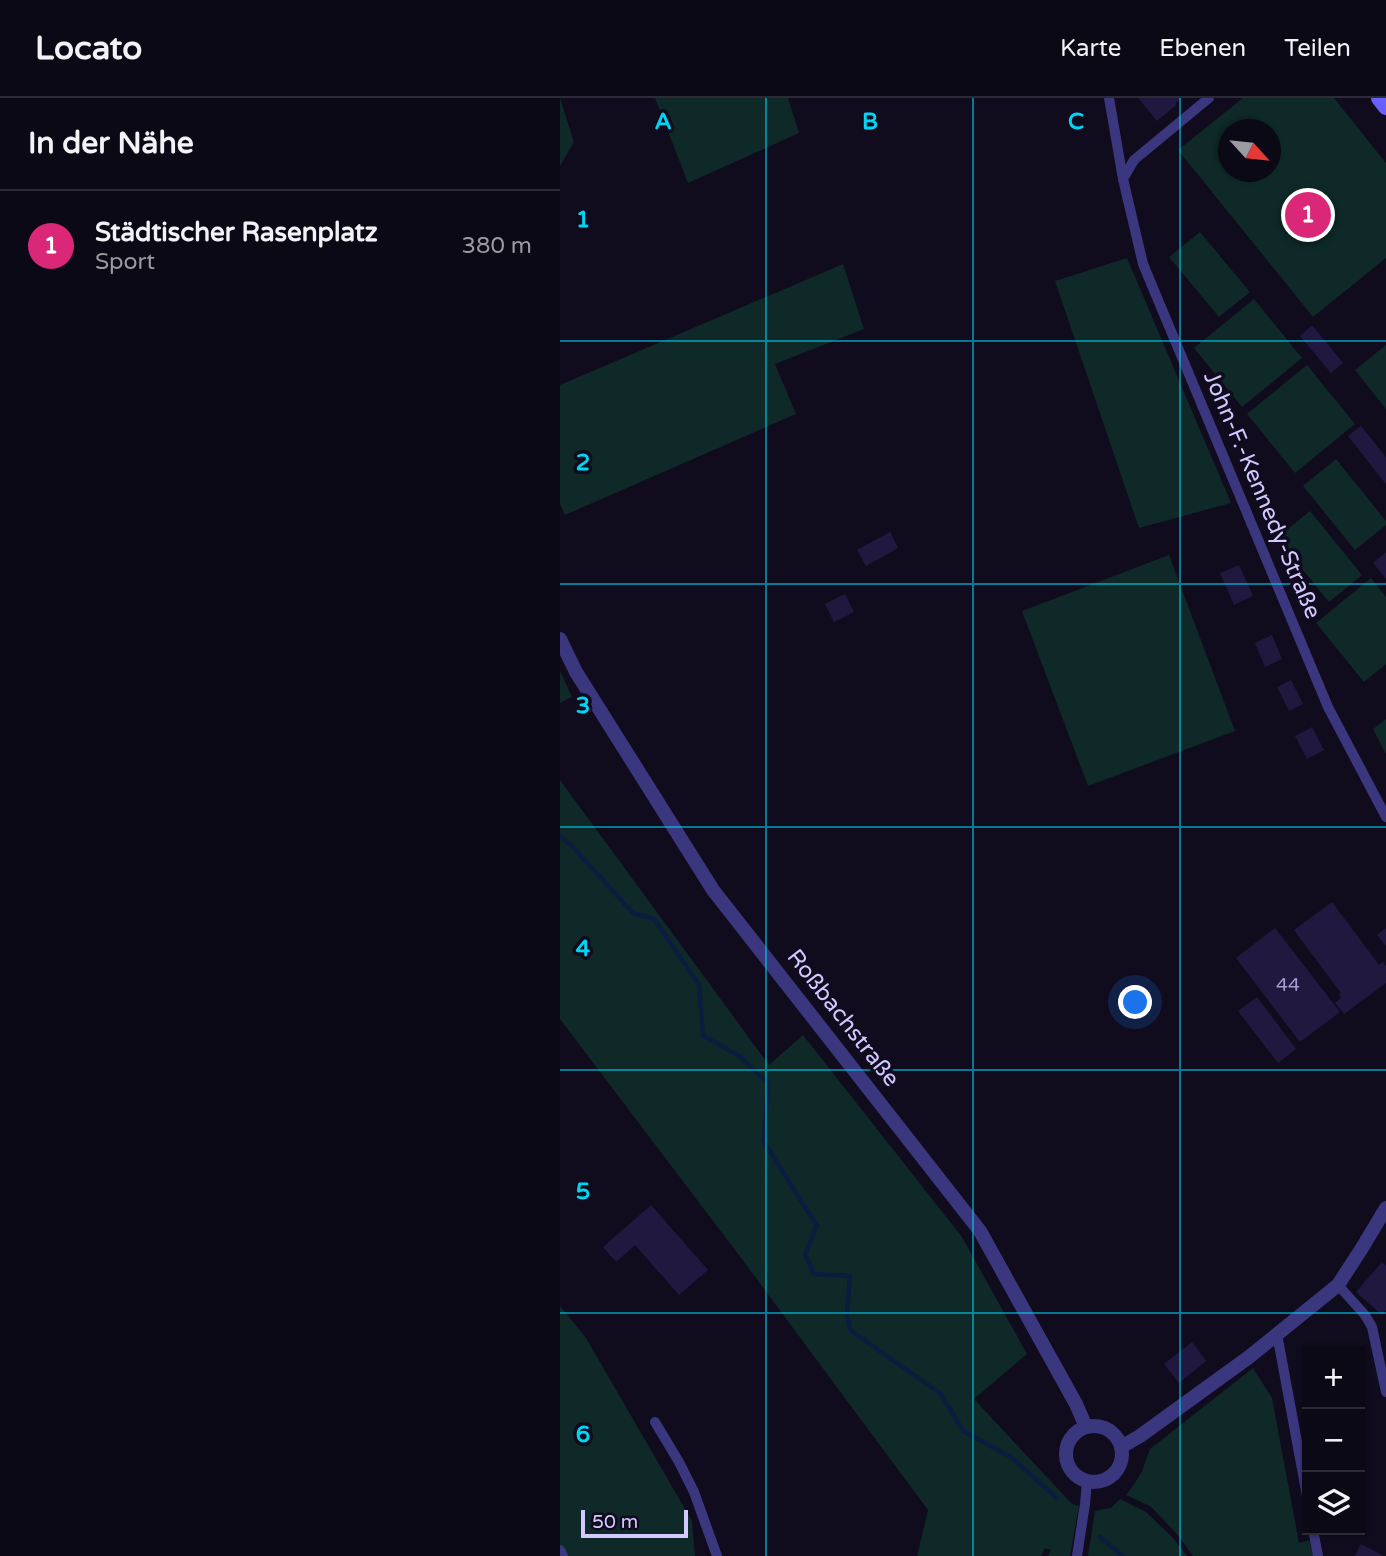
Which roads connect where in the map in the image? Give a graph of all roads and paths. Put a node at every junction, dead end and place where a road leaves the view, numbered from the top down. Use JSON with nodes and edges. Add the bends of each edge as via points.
{"nodes":[{"id":1,"x":1109,"y":98,"type":"edge"},
{"id":2,"x":1209,"y":98,"type":"edge"},
{"id":3,"x":1379,"y":98,"type":"edge"},
{"id":4,"x":1386,"y":107,"type":"edge"},
{"id":5,"x":1123,"y":179,"type":"junction"},
{"id":6,"x":560,"y":639,"type":"edge"},
{"id":7,"x":1386,"y":817,"type":"edge"},
{"id":8,"x":1386,"y":1208,"type":"edge"},
{"id":9,"x":1338,"y":1285,"type":"junction"},
{"id":10,"x":1277,"y":1334,"type":"junction"},
{"id":11,"x":1386,"y":1392,"type":"edge"},
{"id":12,"x":655,"y":1422,"type":"dead end"},
{"id":13,"x":1086,"y":1427,"type":"junction"},
{"id":14,"x":1121,"y":1447,"type":"junction"},
{"id":15,"x":1303,"y":1472,"type":"edge"},
{"id":16,"x":1087,"y":1481,"type":"junction"},
{"id":17,"x":1314,"y":1535,"type":"edge"},
{"id":18,"x":560,"y":1550,"type":"edge"},
{"id":19,"x":563,"y":1556,"type":"edge"},
{"id":20,"x":717,"y":1556,"type":"edge"},
{"id":21,"x":1077,"y":1556,"type":"edge"},
{"id":22,"x":1318,"y":1556,"type":"edge"}],
"edges":[{"from":1,"to":5,"type":"street","name":"John-F.-Kennedy-Straße"},
{"from":2,"to":5,"type":"street","via":[[1134,160]]},
{"from":3,"to":4,"type":"main road"},
{"from":5,"to":7,"type":"street","name":"John-F.-Kennedy-Straße","via":[[1148,277],[1328,707]]},
{"from":6,"to":13,"type":"street","name":"Roßbachstraße","via":[[576,673],[713,890],[980,1231]]},
{"from":8,"to":9,"type":"street"},
{"from":9,"to":10,"type":"street"},
{"from":9,"to":11,"type":"street","via":[[1372,1327]]},
{"from":10,"to":14,"type":"street"},
{"from":10,"to":15,"type":"street"},
{"from":12,"to":20,"type":"street","via":[[694,1492]]},
{"from":13,"to":14,"type":"street","via":[[1111,1432]]},
{"from":13,"to":16,"type":"street","via":[[1072,1437],[1066,1454],[1072,1471]]},
{"from":14,"to":16,"type":"street","via":[[1114,1473],[1097,1482]]},
{"from":16,"to":21,"type":"street"},
{"from":17,"to":22,"type":"street"},
{"from":18,"to":19,"type":"street"}]}
